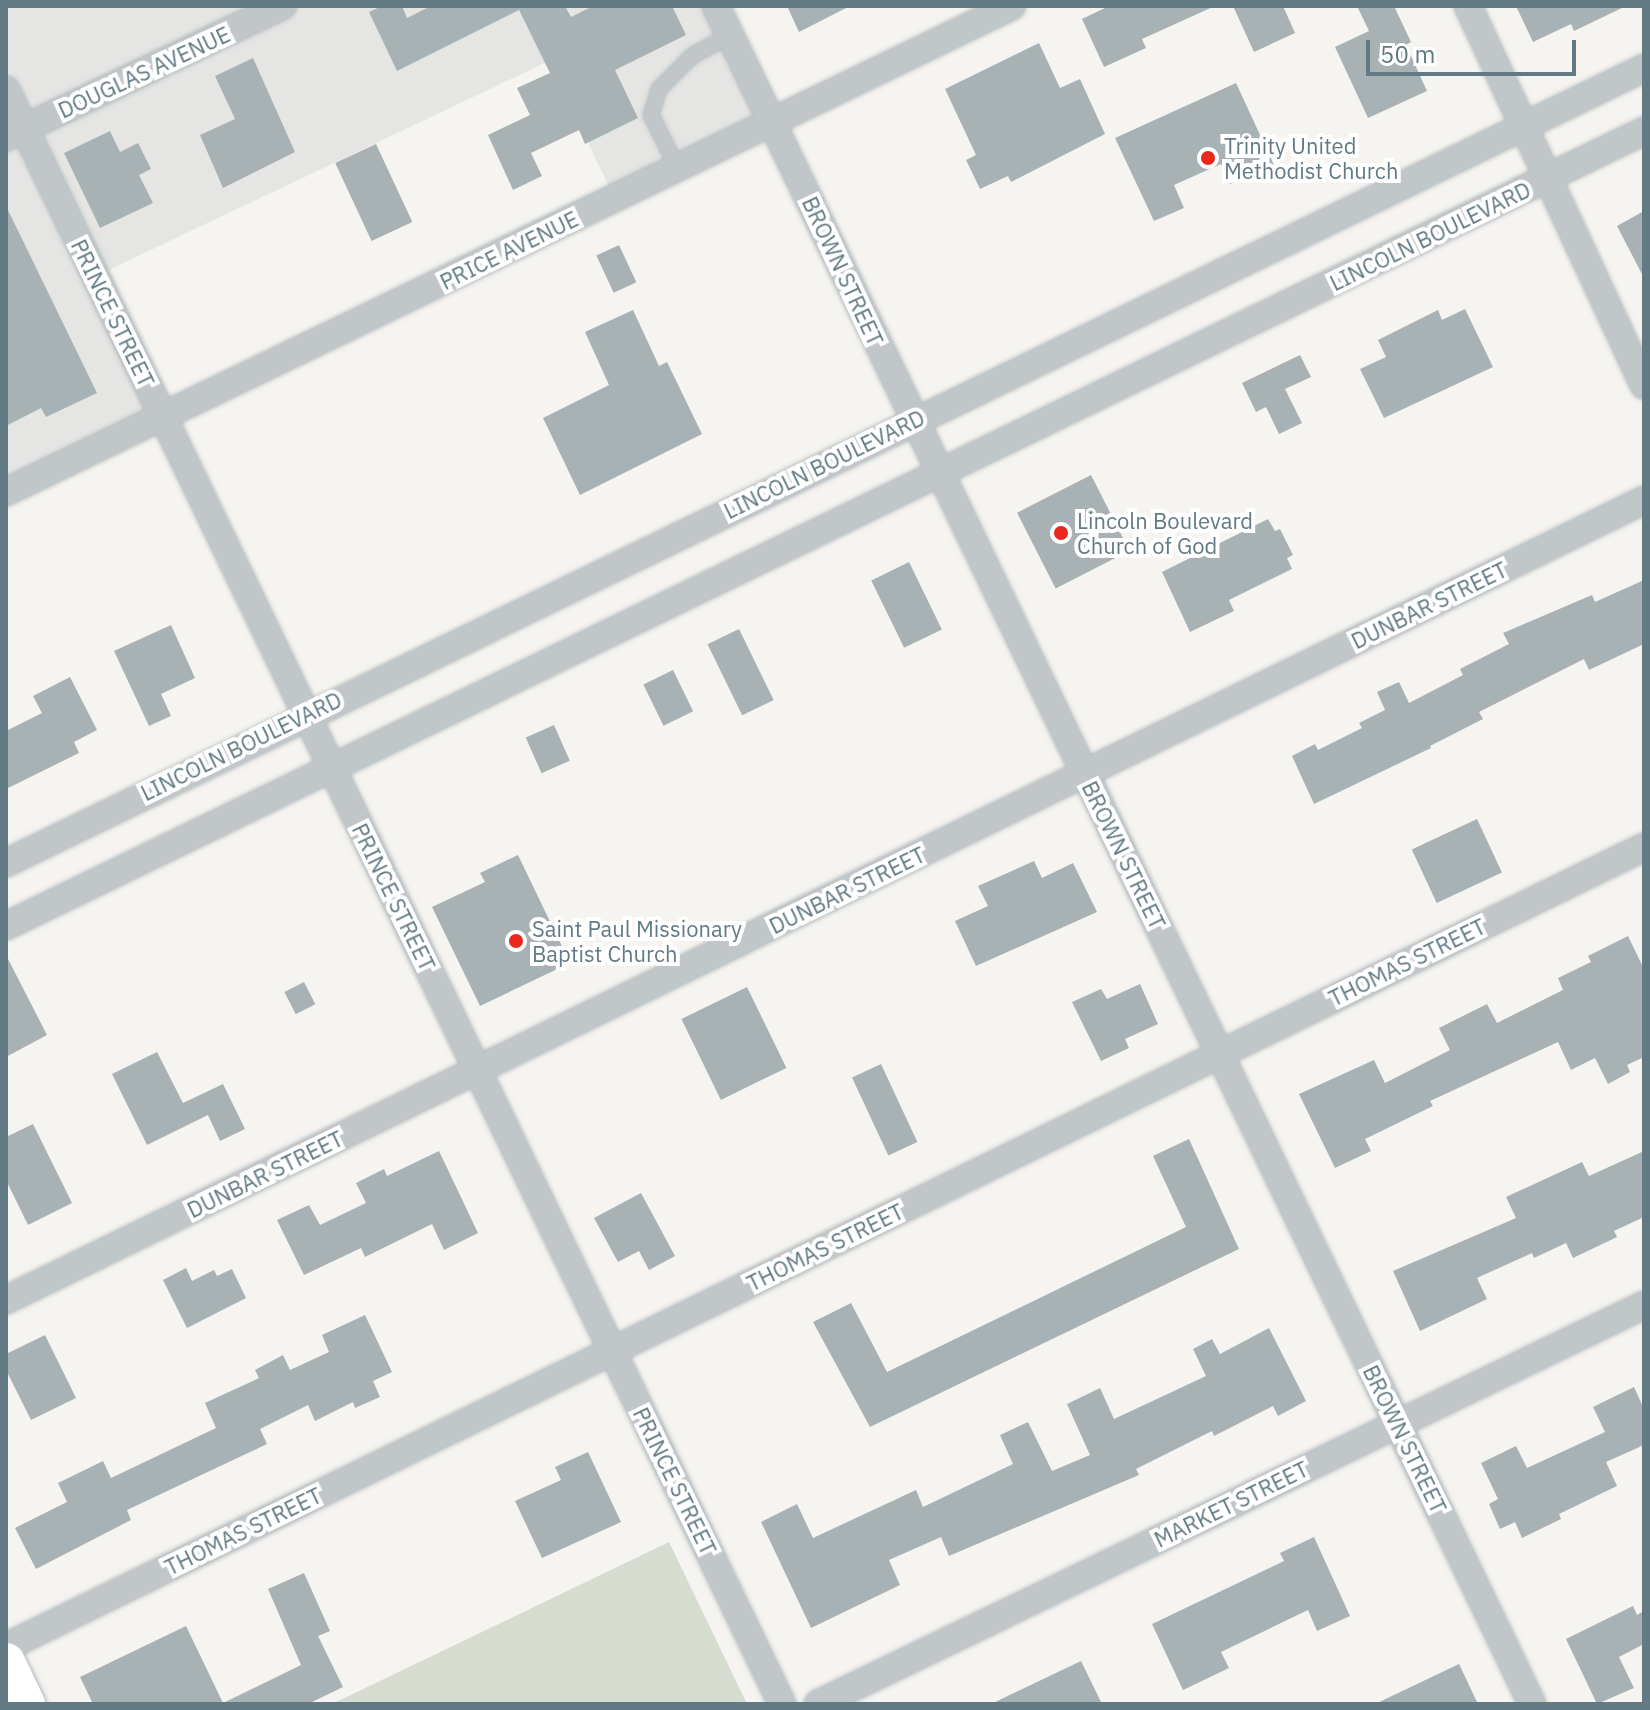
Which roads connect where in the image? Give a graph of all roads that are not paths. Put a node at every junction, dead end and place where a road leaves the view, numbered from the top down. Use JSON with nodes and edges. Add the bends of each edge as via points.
{"nodes":[{"id":1,"x":282,"y":6,"type":"edge"},
{"id":2,"x":716,"y":6,"type":"edge"},
{"id":3,"x":1012,"y":6,"type":"edge"},
{"id":4,"x":1468,"y":6,"type":"edge"},
{"id":5,"x":730,"y":35,"type":"junction"},
{"id":6,"x":1644,"y":68,"type":"edge"},
{"id":7,"x":6,"y":90,"type":"edge"},
{"id":8,"x":772,"y":123,"type":"junction"},
{"id":9,"x":1525,"y":126,"type":"junction"},
{"id":10,"x":1644,"y":131,"type":"edge"},
{"id":11,"x":15,"y":133,"type":"edge"},
{"id":12,"x":678,"y":169,"type":"junction"},
{"id":13,"x":1549,"y":177,"type":"junction"},
{"id":14,"x":1644,"y":385,"type":"edge"},
{"id":15,"x":163,"y":417,"type":"junction"},
{"id":16,"x":914,"y":420,"type":"junction"},
{"id":17,"x":939,"y":474,"type":"junction"},
{"id":18,"x":6,"y":492,"type":"edge"},
{"id":19,"x":1644,"y":500,"type":"edge"},
{"id":20,"x":305,"y":715,"type":"junction"},
{"id":21,"x":331,"y":769,"type":"junction"},
{"id":22,"x":1084,"y":773,"type":"junction"},
{"id":23,"x":1644,"y":847,"type":"edge"},
{"id":24,"x":6,"y":863,"type":"edge"},
{"id":25,"x":6,"y":926,"type":"edge"},
{"id":26,"x":1220,"y":1054,"type":"junction"},
{"id":27,"x":478,"y":1071,"type":"junction"},
{"id":28,"x":6,"y":1300,"type":"edge"},
{"id":29,"x":1644,"y":1305,"type":"edge"},
{"id":30,"x":613,"y":1350,"type":"junction"},
{"id":31,"x":1398,"y":1423,"type":"junction"},
{"id":32,"x":6,"y":1647,"type":"edge"},
{"id":33,"x":6,"y":1662,"type":"edge"},
{"id":34,"x":26,"y":1704,"type":"edge"},
{"id":35,"x":782,"y":1704,"type":"edge"},
{"id":36,"x":818,"y":1704,"type":"edge"},
{"id":37,"x":1532,"y":1704,"type":"edge"}],
"edges":[{"from":1,"to":11,"type":"street","name":"DOUGLAS AVENUE"},
{"from":2,"to":5,"type":"street","name":"BROWN STREET"},
{"from":3,"to":8,"type":"street","name":"PRICE AVENUE"},
{"from":4,"to":9,"type":"street"},
{"from":5,"to":8,"type":"street","name":"BROWN STREET"},
{"from":5,"to":12,"type":"lane","via":[[692,56],[659,89],[651,115]]},
{"from":6,"to":9,"type":"street","name":"LINCOLN BOULEVARD"},
{"from":7,"to":11,"type":"street","name":"PRINCE STREET"},
{"from":8,"to":12,"type":"street","name":"PRICE AVENUE"},
{"from":8,"to":16,"type":"street","name":"BROWN STREET"},
{"from":9,"to":13,"type":"street"},
{"from":9,"to":16,"type":"street","name":"LINCOLN BOULEVARD"},
{"from":10,"to":13,"type":"street","name":"LINCOLN BOULEVARD"},
{"from":11,"to":15,"type":"street","name":"PRINCE STREET"},
{"from":12,"to":15,"type":"street","name":"PRICE AVENUE"},
{"from":13,"to":14,"type":"street"},
{"from":13,"to":17,"type":"street","name":"LINCOLN BOULEVARD"},
{"from":15,"to":18,"type":"street","name":"PRICE AVENUE"},
{"from":15,"to":20,"type":"street","name":"PRINCE STREET"},
{"from":16,"to":17,"type":"street","name":"BROWN STREET"},
{"from":16,"to":20,"type":"street","name":"LINCOLN BOULEVARD"},
{"from":17,"to":21,"type":"street","name":"LINCOLN BOULEVARD"},
{"from":17,"to":22,"type":"street","name":"BROWN STREET"},
{"from":19,"to":22,"type":"street","name":"DUNBAR STREET"},
{"from":20,"to":21,"type":"street","name":"PRINCE STREET"},
{"from":20,"to":24,"type":"street","name":"LINCOLN BOULEVARD"},
{"from":21,"to":25,"type":"street","name":"LINCOLN BOULEVARD"},
{"from":21,"to":27,"type":"street","name":"PRINCE STREET"},
{"from":22,"to":26,"type":"street","name":"BROWN STREET"},
{"from":22,"to":27,"type":"street","name":"DUNBAR STREET"},
{"from":23,"to":26,"type":"street","name":"THOMAS STREET"},
{"from":26,"to":30,"type":"street","name":"THOMAS STREET"},
{"from":26,"to":31,"type":"street","name":"BROWN STREET"},
{"from":27,"to":28,"type":"street","name":"DUNBAR STREET"},
{"from":27,"to":30,"type":"street","name":"PRINCE STREET"},
{"from":29,"to":31,"type":"street","name":"MARKET STREET"},
{"from":30,"to":32,"type":"street","name":"THOMAS STREET"},
{"from":30,"to":35,"type":"street","name":"PRINCE STREET"},
{"from":31,"to":36,"type":"street","name":"MARKET STREET"},
{"from":31,"to":37,"type":"street","name":"BROWN STREET"},
{"from":33,"to":34,"type":"street"}]}
